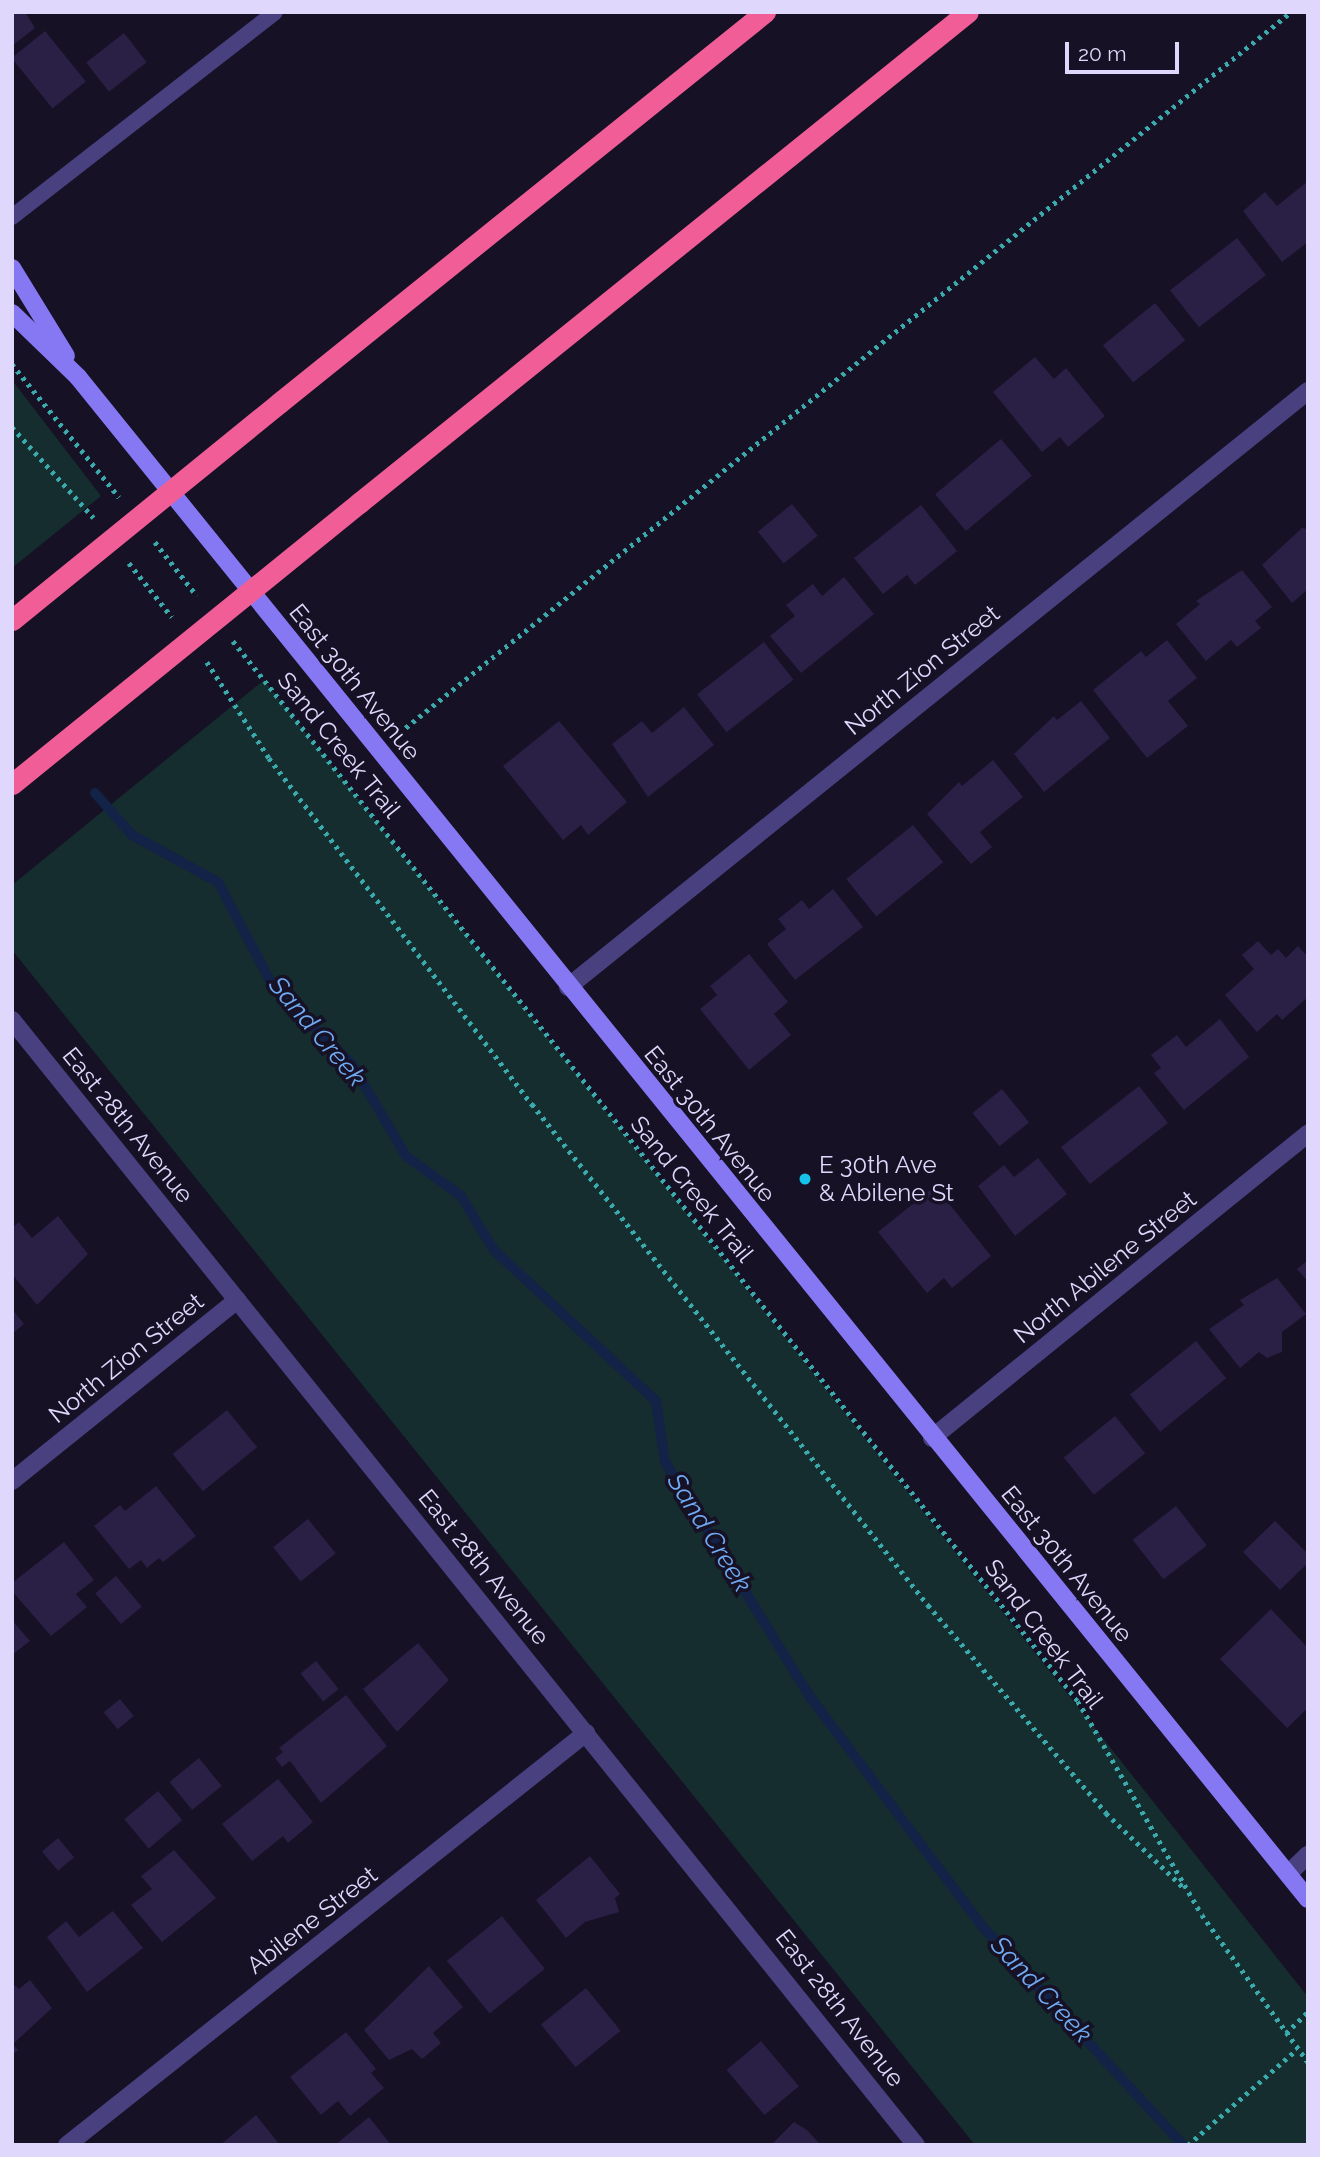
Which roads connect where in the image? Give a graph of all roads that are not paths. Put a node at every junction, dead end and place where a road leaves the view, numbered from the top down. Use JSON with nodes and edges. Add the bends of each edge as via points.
{"nodes":[{"id":1,"x":275,"y":12,"type":"edge"},
{"id":2,"x":765,"y":12,"type":"edge"},
{"id":3,"x":968,"y":12,"type":"edge"},
{"id":4,"x":12,"y":217,"type":"edge"},
{"id":5,"x":12,"y":268,"type":"edge"},
{"id":6,"x":12,"y":313,"type":"edge"},
{"id":7,"x":78,"y":377,"type":"junction"},
{"id":8,"x":1308,"y":391,"type":"edge"},
{"id":9,"x":12,"y":620,"type":"edge"},
{"id":10,"x":12,"y":784,"type":"edge"},
{"id":11,"x":568,"y":987,"type":"junction"},
{"id":12,"x":12,"y":1020,"type":"edge"},
{"id":13,"x":1308,"y":1135,"type":"edge"},
{"id":14,"x":237,"y":1300,"type":"junction"},
{"id":15,"x":932,"y":1438,"type":"junction"},
{"id":16,"x":12,"y":1481,"type":"edge"},
{"id":17,"x":586,"y":1732,"type":"junction"},
{"id":18,"x":1308,"y":1855,"type":"edge"},
{"id":19,"x":1288,"y":1874,"type":"junction"},
{"id":20,"x":1308,"y":1899,"type":"edge"},
{"id":21,"x":67,"y":2145,"type":"edge"},
{"id":22,"x":916,"y":2145,"type":"edge"}],
"edges":[{"from":1,"to":4,"type":"lane"},
{"from":2,"to":9,"type":"highway","bridge":true},
{"from":3,"to":10,"type":"highway","bridge":true},
{"from":5,"to":7,"type":"street","name":"East 30th Avenue"},
{"from":6,"to":7,"type":"street","name":"East 30th Avenue"},
{"from":7,"to":11,"type":"street","name":"East 30th Avenue"},
{"from":8,"to":11,"type":"street","name":"North Zion Street"},
{"from":11,"to":15,"type":"street","name":"East 30th Avenue"},
{"from":12,"to":14,"type":"street","name":"East 28th Avenue"},
{"from":13,"to":15,"type":"street","name":"North Abilene Street"},
{"from":14,"to":16,"type":"street","name":"North Zion Street"},
{"from":14,"to":17,"type":"street","name":"East 28th Avenue"},
{"from":15,"to":19,"type":"street","name":"East 30th Avenue"},
{"from":17,"to":21,"type":"street","name":"Abilene Street"},
{"from":17,"to":22,"type":"street","name":"East 28th Avenue"},
{"from":18,"to":19,"type":"street"},
{"from":19,"to":20,"type":"street","name":"East 30th Avenue"}]}
